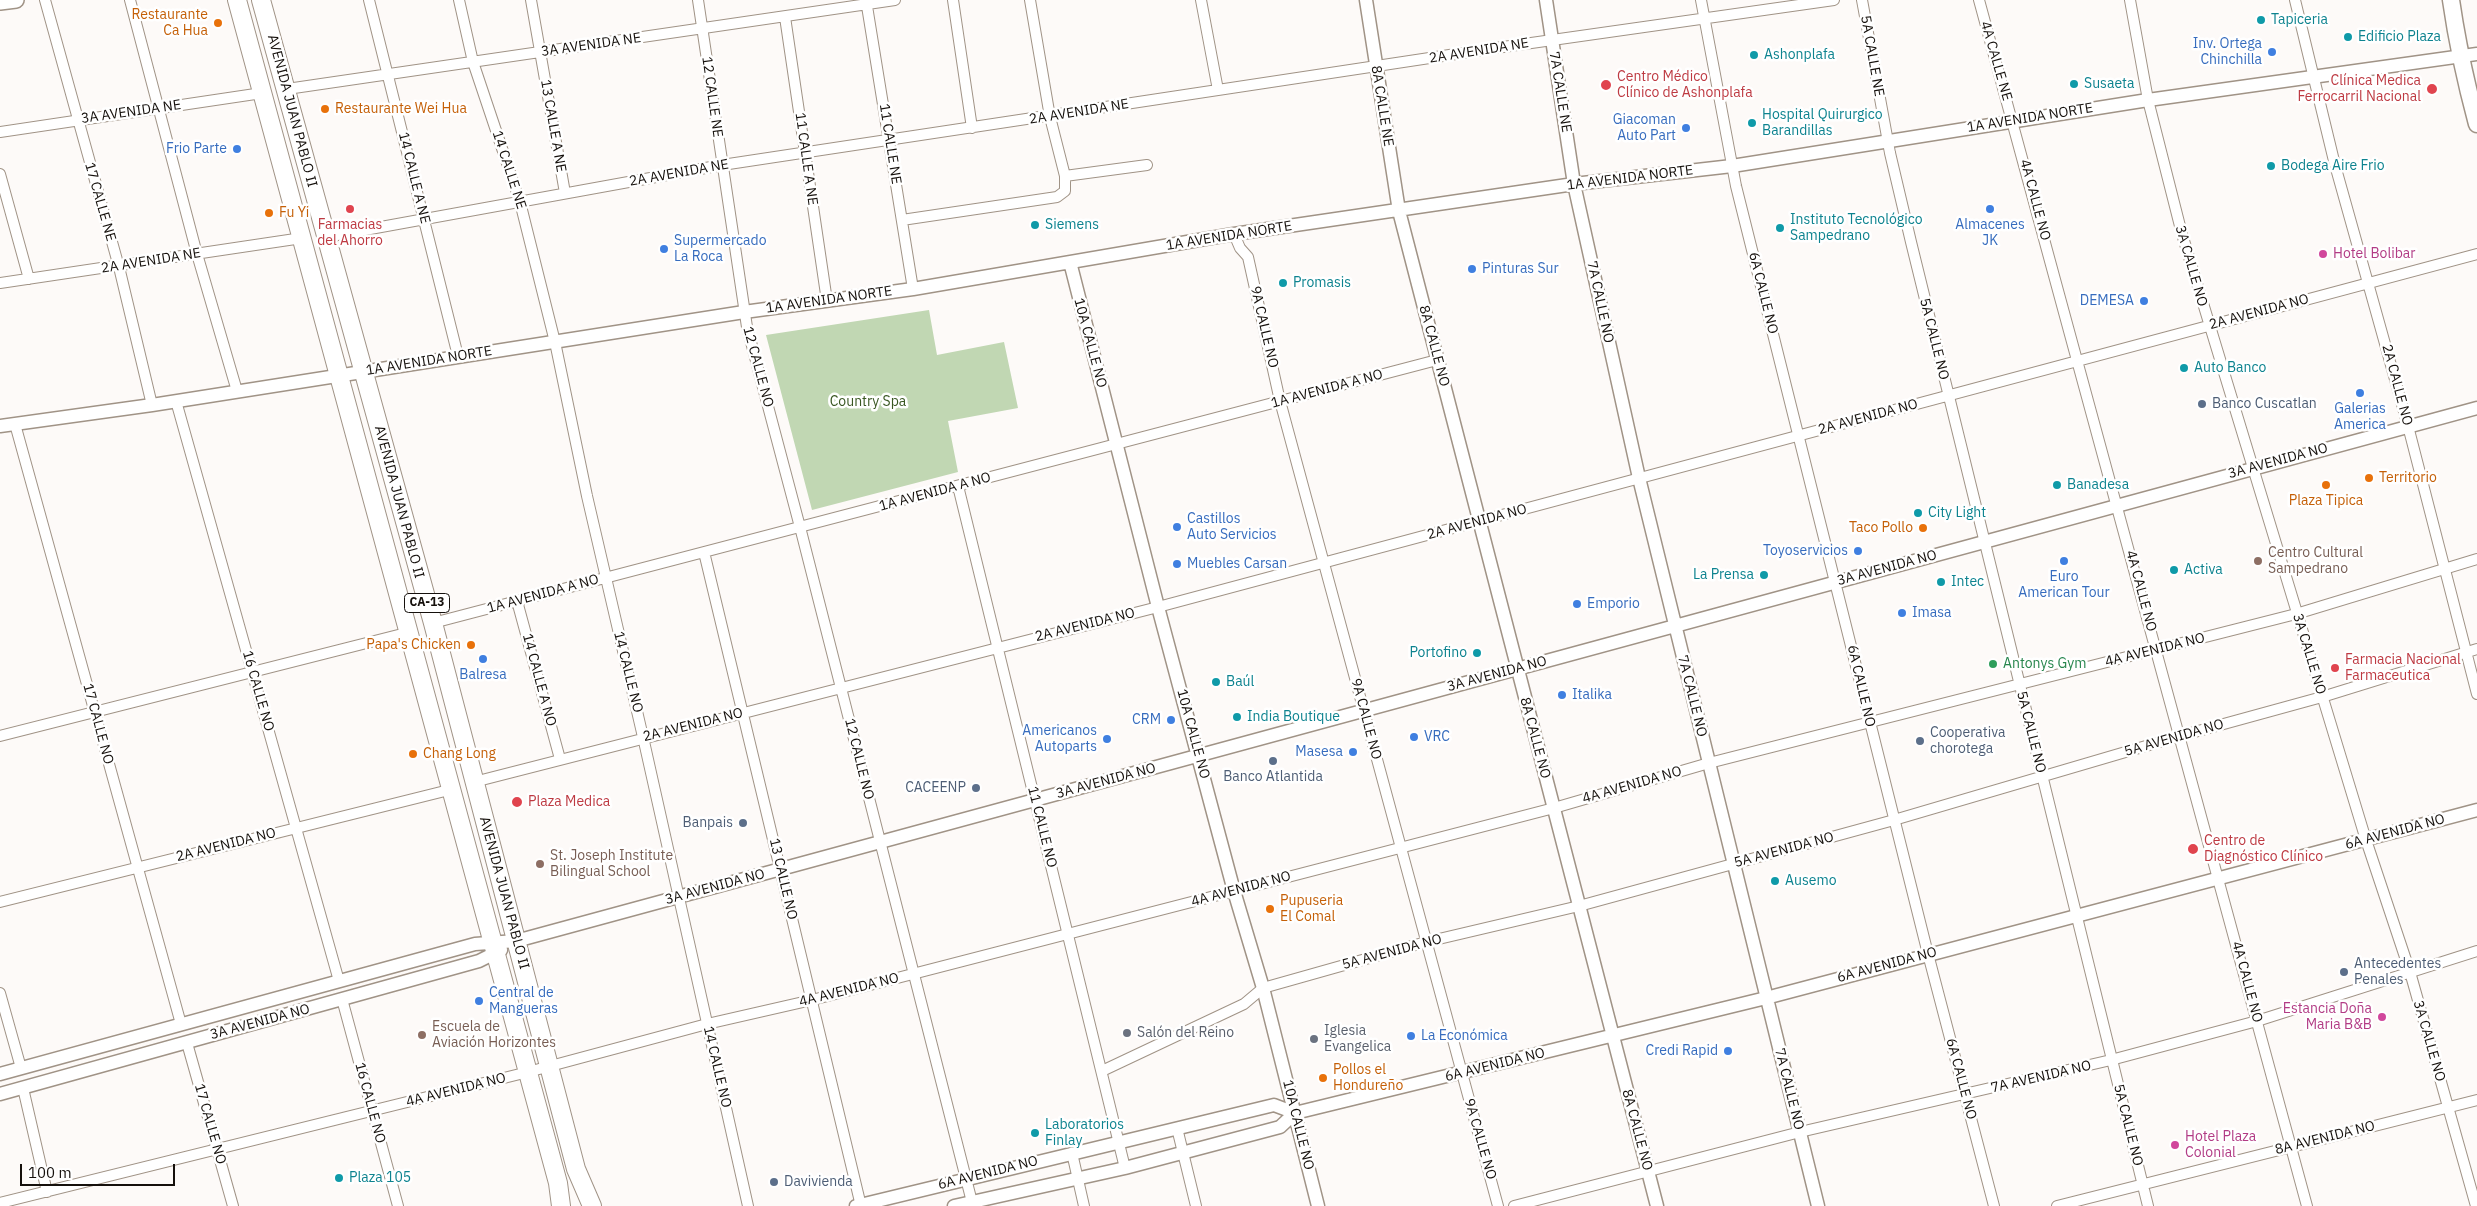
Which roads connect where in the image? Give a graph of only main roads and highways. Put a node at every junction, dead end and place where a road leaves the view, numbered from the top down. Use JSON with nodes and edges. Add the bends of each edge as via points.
{"nodes":[{"id":1,"x":16,"y":0,"type":"edge"},
{"id":2,"x":238,"y":0,"type":"edge"},
{"id":3,"x":261,"y":0,"type":"edge"},
{"id":4,"x":2451,"y":0,"type":"edge"},
{"id":5,"x":0,"y":2,"type":"edge"},
{"id":6,"x":2477,"y":124,"type":"edge"},
{"id":7,"x":561,"y":1206,"type":"edge"},
{"id":8,"x":592,"y":1206,"type":"edge"}],
"edges":[{"from":1,"to":5,"type":"main road"},
{"from":2,"to":7,"type":"highway","name":"AVENIDA JUAN PABLO II","number":"CA-13","via":[[453,789],[558,1183]]},
{"from":3,"to":8,"type":"highway","name":"AVENIDA JUAN PABLO II","number":"CA-13","via":[[433,623],[576,1169]]},
{"from":4,"to":6,"type":"main road","via":[[2460,57]]}]}
